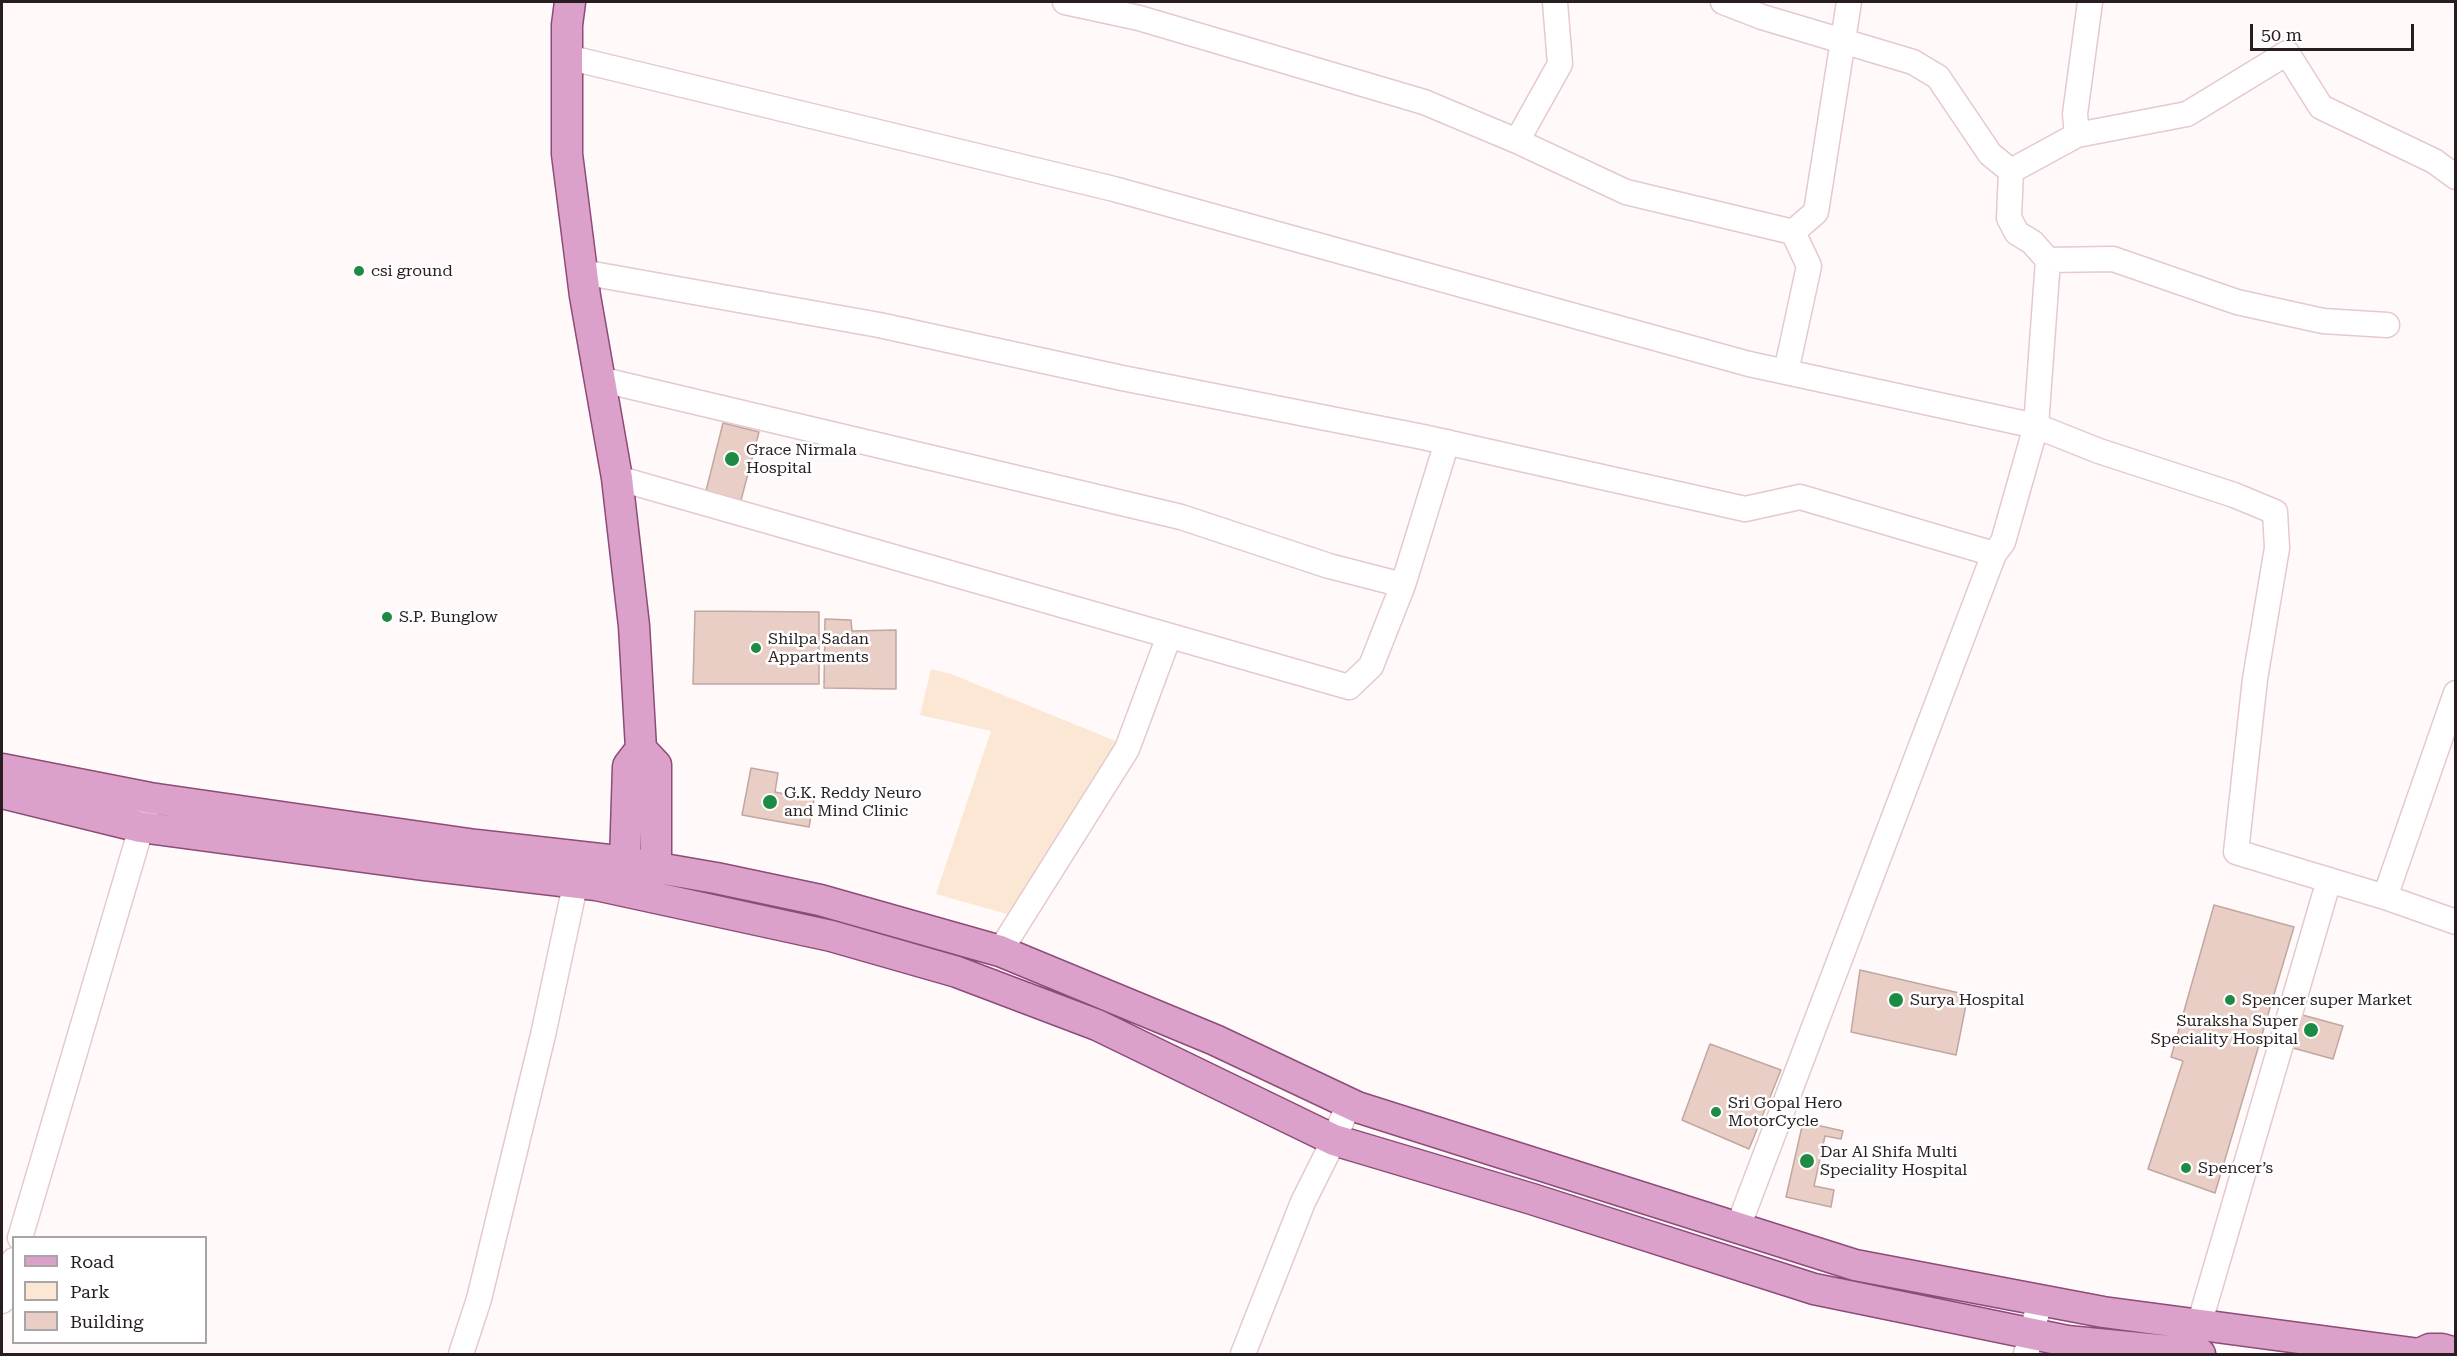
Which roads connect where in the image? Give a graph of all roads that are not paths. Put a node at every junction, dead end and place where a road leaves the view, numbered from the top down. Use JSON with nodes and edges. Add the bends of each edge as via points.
{"nodes":[{"id":1,"x":570,"y":2,"type":"edge"},
{"id":2,"x":1065,"y":2,"type":"edge"},
{"id":3,"x":1555,"y":2,"type":"edge"},
{"id":4,"x":1723,"y":2,"type":"edge"},
{"id":5,"x":1849,"y":2,"type":"edge"},
{"id":6,"x":2090,"y":2,"type":"edge"},
{"id":7,"x":1843,"y":41,"type":"junction"},
{"id":8,"x":567,"y":57,"type":"junction"},
{"id":9,"x":2077,"y":135,"type":"junction"},
{"id":10,"x":1517,"y":141,"type":"junction"},
{"id":11,"x":2011,"y":171,"type":"junction"},
{"id":12,"x":2456,"y":177,"type":"edge"},
{"id":13,"x":1793,"y":232,"type":"junction"},
{"id":14,"x":2048,"y":260,"type":"junction"},
{"id":15,"x":582,"y":272,"type":"junction"},
{"id":16,"x":2387,"y":324,"type":"dead end"},
{"id":17,"x":1786,"y":372,"type":"junction"},
{"id":18,"x":599,"y":379,"type":"junction"},
{"id":19,"x":2036,"y":426,"type":"junction"},
{"id":20,"x":1446,"y":442,"type":"junction"},
{"id":21,"x":616,"y":478,"type":"junction"},
{"id":22,"x":1994,"y":554,"type":"junction"},
{"id":23,"x":1403,"y":585,"type":"junction"},
{"id":24,"x":1169,"y":636,"type":"junction"},
{"id":25,"x":2456,"y":693,"type":"edge"},
{"id":26,"x":641,"y":749,"type":"junction"},
{"id":27,"x":2,"y":769,"type":"edge"},
{"id":28,"x":2,"y":793,"type":"edge"},
{"id":29,"x":150,"y":798,"type":"junction"},
{"id":30,"x":140,"y":827,"type":"junction"},
{"id":31,"x":625,"y":862,"type":"junction"},
{"id":32,"x":656,"y":867,"type":"junction"},
{"id":33,"x":578,"y":870,"type":"junction"},
{"id":34,"x":2329,"y":880,"type":"junction"},
{"id":35,"x":2385,"y":897,"type":"junction"},
{"id":36,"x":2456,"y":921,"type":"edge"},
{"id":37,"x":1000,"y":951,"type":"junction"},
{"id":38,"x":1242,"y":1053,"type":"junction"},
{"id":39,"x":1230,"y":1090,"type":"junction"},
{"id":40,"x":1349,"y":1103,"type":"junction"},
{"id":41,"x":1334,"y":1140,"type":"junction"},
{"id":42,"x":1738,"y":1227,"type":"junction"},
{"id":43,"x":21,"y":1236,"type":"edge"},
{"id":44,"x":12,"y":1267,"type":"edge"},
{"id":45,"x":2,"y":1300,"type":"edge"},
{"id":46,"x":2040,"y":1300,"type":"junction"},
{"id":47,"x":2199,"y":1325,"type":"junction"},
{"id":48,"x":2029,"y":1344,"type":"edge"},
{"id":49,"x":2456,"y":1353,"type":"edge"},
{"id":50,"x":461,"y":1354,"type":"edge"},
{"id":51,"x":1243,"y":1354,"type":"edge"},
{"id":52,"x":2199,"y":1354,"type":"edge"},
{"id":53,"x":2419,"y":1354,"type":"edge"}],
"edges":[{"from":1,"to":8,"type":"main road"},
{"from":2,"to":10,"type":"street","via":[[1139,18],[1424,102]]},
{"from":3,"to":10,"type":"street","via":[[1560,64]]},
{"from":4,"to":7,"type":"street"},
{"from":5,"to":7,"type":"street"},
{"from":6,"to":9,"type":"street","via":[[2075,114]]},
{"from":7,"to":11,"type":"street","via":[[1913,62],[1938,77],[1990,154]]},
{"from":7,"to":13,"type":"street","via":[[1816,212]]},
{"from":8,"to":15,"type":"main road","via":[[567,154]]},
{"from":8,"to":17,"type":"street","via":[[1114,189],[1608,327]]},
{"from":9,"to":11,"type":"street"},
{"from":9,"to":12,"type":"street","via":[[2187,114],[2287,52],[2321,107],[2434,161]]},
{"from":10,"to":13,"type":"street","via":[[1626,192]]},
{"from":11,"to":14,"type":"street","via":[[2009,218],[2017,233],[2032,242]]},
{"from":13,"to":17,"type":"street","via":[[1809,266]]},
{"from":14,"to":16,"type":"street","via":[[2113,259],[2237,302],[2323,321]]},
{"from":14,"to":19,"type":"street"},
{"from":15,"to":18,"type":"main road"},
{"from":15,"to":20,"type":"street","via":[[879,324]]},
{"from":17,"to":19,"type":"street"},
{"from":18,"to":21,"type":"main road"},
{"from":18,"to":23,"type":"street","via":[[1182,517],[1329,566]]},
{"from":19,"to":22,"type":"street","via":[[2003,542]]},
{"from":19,"to":34,"type":"street","via":[[2275,512],[2277,548],[2255,679],[2236,852]]},
{"from":20,"to":22,"type":"street","via":[[1745,509],[1800,497]]},
{"from":20,"to":23,"type":"street"},
{"from":21,"to":24,"type":"street"},
{"from":21,"to":26,"type":"main road","via":[[634,627]]},
{"from":22,"to":42,"type":"street"},
{"from":23,"to":24,"type":"street","via":[[1371,666],[1349,687]]},
{"from":24,"to":37,"type":"street","via":[[1127,749]]},
{"from":25,"to":35,"type":"street"},
{"from":26,"to":31,"type":"main road","via":[[628,766]]},
{"from":26,"to":32,"type":"main road","via":[[656,765]]},
{"from":27,"to":29,"type":"main road"},
{"from":28,"to":30,"type":"main road"},
{"from":29,"to":30,"type":"street"},
{"from":29,"to":33,"type":"main road","via":[[477,845]]},
{"from":30,"to":33,"type":"main road","via":[[423,865]]},
{"from":30,"to":43,"type":"street"},
{"from":31,"to":32,"type":"main road"},
{"from":31,"to":33,"type":"main road"},
{"from":32,"to":37,"type":"main road","via":[[820,900]]},
{"from":33,"to":39,"type":"main road","via":[[596,885],[831,936],[957,972],[1097,1025]]},
{"from":33,"to":50,"type":"street","via":[[543,1035],[479,1299]]},
{"from":34,"to":35,"type":"street"},
{"from":34,"to":47,"type":"street"},
{"from":35,"to":36,"type":"street"},
{"from":37,"to":38,"type":"main road"},
{"from":38,"to":39,"type":"main road"},
{"from":38,"to":40,"type":"main road"},
{"from":39,"to":41,"type":"main road"},
{"from":40,"to":41,"type":"street"},
{"from":40,"to":42,"type":"main road"},
{"from":41,"to":48,"type":"main road","via":[[1814,1289]]},
{"from":41,"to":51,"type":"street","via":[[1303,1202]]},
{"from":42,"to":46,"type":"main road","via":[[1855,1266]]},
{"from":44,"to":45,"type":"street"},
{"from":46,"to":47,"type":"main road"},
{"from":46,"to":48,"type":"street"},
{"from":47,"to":53,"type":"main road"},
{"from":48,"to":52,"type":"main road","via":[[2067,1341]]},
{"from":49,"to":53,"type":"main road","via":[[2442,1348]]}]}
